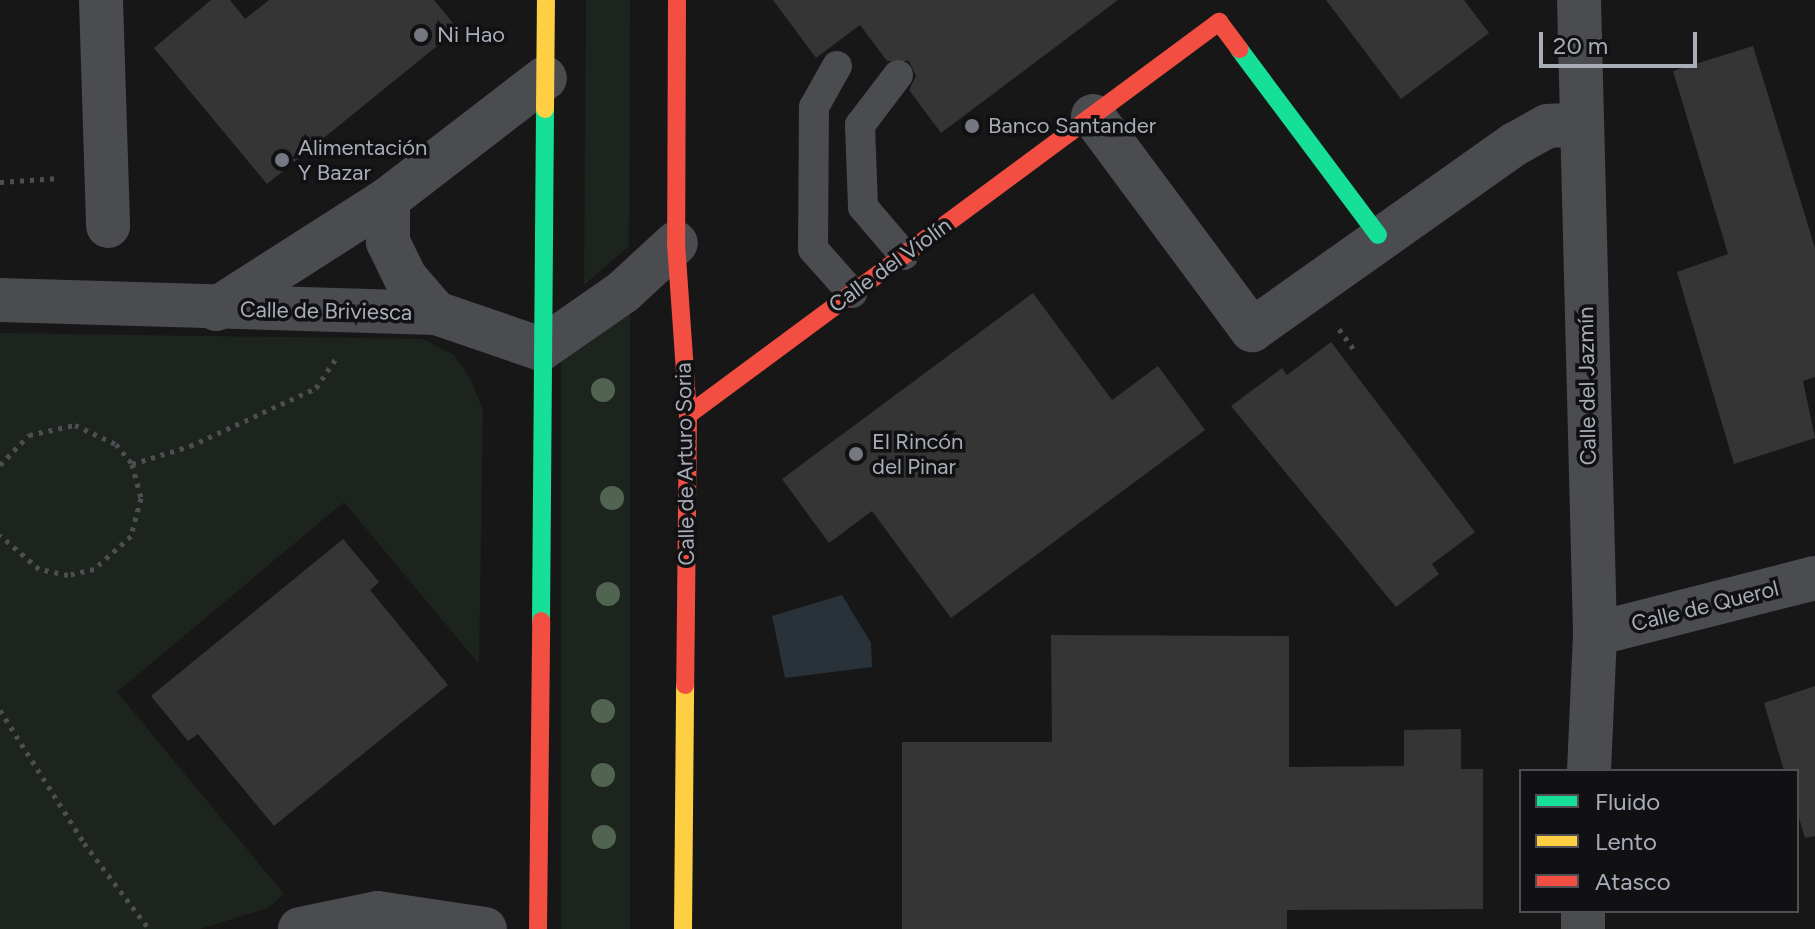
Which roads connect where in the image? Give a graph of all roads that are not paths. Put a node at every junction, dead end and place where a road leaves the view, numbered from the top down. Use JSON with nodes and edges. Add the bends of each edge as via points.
{"nodes":[{"id":1,"x":101,"y":0,"type":"edge"},
{"id":2,"x":546,"y":0,"type":"edge"},
{"id":3,"x":677,"y":0,"type":"edge"},
{"id":4,"x":1579,"y":0,"type":"edge"},
{"id":5,"x":837,"y":66,"type":"dead end"},
{"id":6,"x":898,"y":75,"type":"dead end"},
{"id":7,"x":545,"y":78,"type":"junction"},
{"id":8,"x":1093,"y":116,"type":"junction"},
{"id":9,"x":1581,"y":124,"type":"junction"},
{"id":10,"x":388,"y":199,"type":"junction"},
{"id":11,"x":108,"y":226,"type":"dead end"},
{"id":12,"x":1378,"y":235,"type":"junction"},
{"id":13,"x":676,"y":243,"type":"junction"},
{"id":14,"x":904,"y":255,"type":"junction"},
{"id":15,"x":852,"y":293,"type":"junction"},
{"id":16,"x":0,"y":300,"type":"edge"},
{"id":17,"x":216,"y":309,"type":"junction"},
{"id":18,"x":436,"y":313,"type":"junction"},
{"id":19,"x":541,"y":349,"type":"junction"},
{"id":20,"x":688,"y":415,"type":"junction"},
{"id":21,"x":1815,"y":578,"type":"edge"},
{"id":22,"x":1595,"y":634,"type":"junction"},
{"id":23,"x":1589,"y":769,"type":"edge"},
{"id":24,"x":300,"y":929,"type":"edge"},
{"id":25,"x":485,"y":929,"type":"edge"},
{"id":26,"x":538,"y":929,"type":"edge"},
{"id":27,"x":683,"y":929,"type":"edge"}],
"edges":[{"from":1,"to":11,"type":"street"},
{"from":2,"to":7,"type":"main road"},
{"from":3,"to":13,"type":"main road","name":"Calle de Arturo Soria"},
{"from":4,"to":9,"type":"street","name":"Calle del Jazmín"},
{"from":5,"to":15,"type":"lane","via":[[814,107],[813,249]]},
{"from":6,"to":14,"type":"lane","via":[[860,125],[863,207]]},
{"from":7,"to":10,"type":"street","name":"Calle de Briviesca"},
{"from":7,"to":19,"type":"main road"},
{"from":8,"to":12,"type":"main road","name":"Calle del Violín","via":[[1219,22]]},
{"from":8,"to":12,"type":"street","via":[[1252,330]]},
{"from":8,"to":14,"type":"main road","name":"Calle del Violín"},
{"from":9,"to":12,"type":"street","via":[[1547,126]]},
{"from":9,"to":22,"type":"street","name":"Calle del Jazmín"},
{"from":10,"to":17,"type":"street","name":"Calle de Briviesca"},
{"from":10,"to":18,"type":"street","name":"Calle de Briviesca","via":[[388,242],[405,277]]},
{"from":13,"to":19,"type":"street","via":[[623,292]]},
{"from":13,"to":20,"type":"main road","name":"Calle de Arturo Soria"},
{"from":14,"to":15,"type":"main road","name":"Calle del Violín"},
{"from":15,"to":20,"type":"main road","name":"Calle del Violín"},
{"from":16,"to":17,"type":"street","name":"Calle de Briviesca"},
{"from":17,"to":18,"type":"street","name":"Calle de Briviesca"},
{"from":18,"to":19,"type":"street","name":"Calle de Briviesca"},
{"from":19,"to":26,"type":"main road"},
{"from":20,"to":27,"type":"main road","name":"Calle de Arturo Soria"},
{"from":21,"to":22,"type":"street","name":"Calle de Querol"},
{"from":22,"to":23,"type":"street","name":"Calle del Jazmín"},
{"from":24,"to":25,"type":"street","via":[[377,913]]}]}
